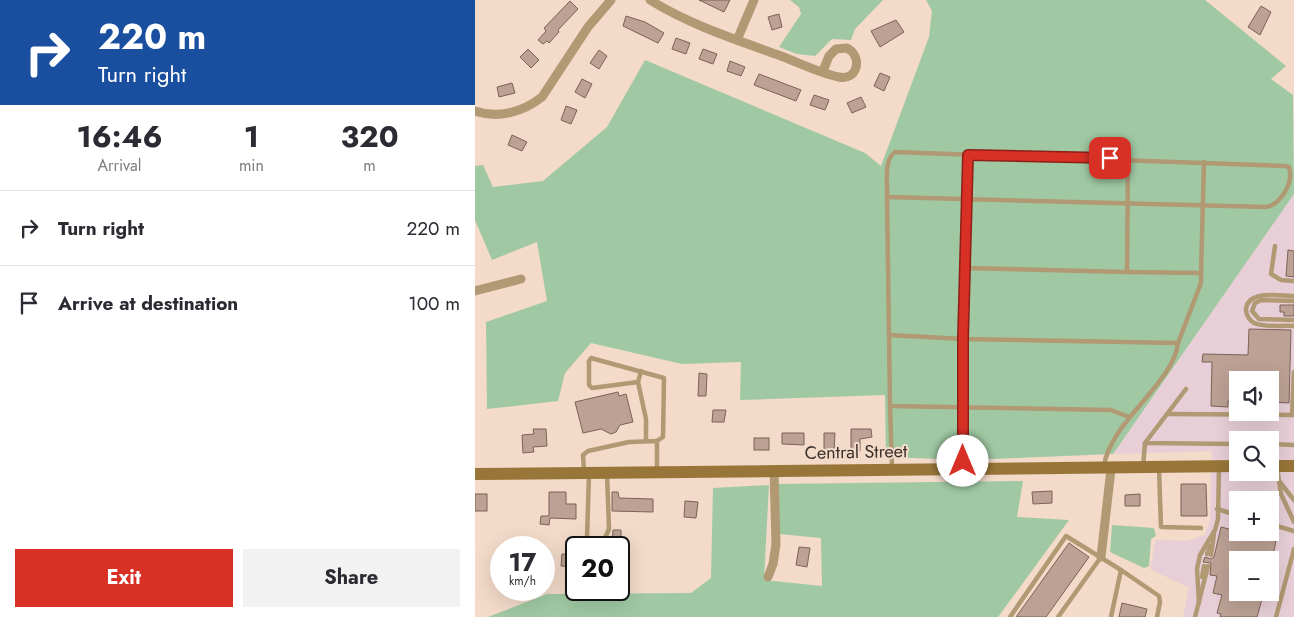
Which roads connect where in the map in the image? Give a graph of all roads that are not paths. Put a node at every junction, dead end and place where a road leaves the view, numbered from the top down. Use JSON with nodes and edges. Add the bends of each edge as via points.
{"nodes":[{"id":1,"x":611,"y":0,"type":"edge"},
{"id":2,"x":650,"y":0,"type":"edge"},
{"id":3,"x":754,"y":0,"type":"edge"},
{"id":4,"x":737,"y":40,"type":"junction"},
{"id":5,"x":823,"y":71,"type":"dead end"},
{"id":6,"x":475,"y":111,"type":"edge"},
{"id":7,"x":968,"y":155,"type":"junction"},
{"id":8,"x":1128,"y":159,"type":"junction"},
{"id":9,"x":1204,"y":162,"type":"junction"},
{"id":10,"x":887,"y":196,"type":"junction"},
{"id":11,"x":967,"y":198,"type":"junction"},
{"id":12,"x":1128,"y":203,"type":"junction"},
{"id":13,"x":1203,"y":206,"type":"junction"},
{"id":14,"x":1275,"y":246,"type":"dead end"},
{"id":15,"x":965,"y":268,"type":"junction"},
{"id":16,"x":1127,"y":272,"type":"junction"},
{"id":17,"x":1201,"y":273,"type":"junction"},
{"id":18,"x":521,"y":279,"type":"dead end"},
{"id":19,"x":1294,"y":281,"type":"edge"},
{"id":20,"x":475,"y":292,"type":"edge"},
{"id":21,"x":1294,"y":296,"type":"edge"},
{"id":22,"x":1294,"y":301,"type":"edge"},
{"id":23,"x":1294,"y":320,"type":"edge"},
{"id":24,"x":1294,"y":326,"type":"edge"},
{"id":25,"x":889,"y":335,"type":"junction"},
{"id":26,"x":963,"y":339,"type":"junction"},
{"id":27,"x":1178,"y":342,"type":"junction"},
{"id":28,"x":641,"y":371,"type":"junction"},
{"id":29,"x":1294,"y":372,"type":"edge"},
{"id":30,"x":638,"y":382,"type":"junction"},
{"id":31,"x":1186,"y":389,"type":"dead end"},
{"id":32,"x":890,"y":406,"type":"junction"},
{"id":33,"x":963,"y":407,"type":"junction"},
{"id":34,"x":1167,"y":414,"type":"junction"},
{"id":35,"x":1293,"y":415,"type":"edge"},
{"id":36,"x":1129,"y":417,"type":"junction"},
{"id":37,"x":646,"y":441,"type":"junction"},
{"id":38,"x":657,"y":441,"type":"junction"},
{"id":39,"x":1145,"y":443,"type":"junction"},
{"id":40,"x":1229,"y":444,"type":"edge"},
{"id":41,"x":1279,"y":444,"type":"edge"},
{"id":42,"x":1294,"y":445,"type":"edge"},
{"id":43,"x":1219,"y":466,"type":"junction"},
{"id":44,"x":1229,"y":466,"type":"edge"},
{"id":45,"x":1279,"y":466,"type":"edge"},
{"id":46,"x":1294,"y":466,"type":"edge"},
{"id":47,"x":892,"y":469,"type":"junction"},
{"id":48,"x":963,"y":469,"type":"junction"},
{"id":49,"x":1107,"y":469,"type":"junction"},
{"id":50,"x":1143,"y":469,"type":"junction"},
{"id":51,"x":1159,"y":469,"type":"junction"},
{"id":52,"x":774,"y":470,"type":"junction"},
{"id":53,"x":587,"y":473,"type":"junction"},
{"id":54,"x":607,"y":473,"type":"junction"},
{"id":55,"x":657,"y":473,"type":"junction"},
{"id":56,"x":475,"y":474,"type":"edge"},
{"id":57,"x":1278,"y":481,"type":"edge"},
{"id":58,"x":1279,"y":481,"type":"edge"},
{"id":59,"x":1294,"y":500,"type":"edge"},
{"id":60,"x":1217,"y":509,"type":"junction"},
{"id":61,"x":1229,"y":513,"type":"edge"},
{"id":62,"x":1294,"y":522,"type":"edge"},
{"id":63,"x":1279,"y":527,"type":"edge"},
{"id":64,"x":1201,"y":528,"type":"dead end"},
{"id":65,"x":1215,"y":530,"type":"junction"},
{"id":66,"x":1294,"y":531,"type":"edge"},
{"id":67,"x":1294,"y":549,"type":"edge"},
{"id":68,"x":1209,"y":555,"type":"dead end"},
{"id":69,"x":1101,"y":557,"type":"junction"},
{"id":70,"x":1206,"y":566,"type":"dead end"},
{"id":71,"x":1121,"y":570,"type":"junction"},
{"id":72,"x":768,"y":578,"type":"dead end"},
{"id":73,"x":1199,"y":603,"type":"junction"},
{"id":74,"x":1009,"y":617,"type":"edge"},
{"id":75,"x":1058,"y":617,"type":"edge"},
{"id":76,"x":1111,"y":617,"type":"edge"},
{"id":77,"x":1157,"y":617,"type":"edge"},
{"id":78,"x":1195,"y":617,"type":"edge"},
{"id":79,"x":1276,"y":617,"type":"edge"}],
"edges":[{"from":1,"to":6,"type":"street","via":[[588,28],[542,97],[514,112],[490,115]]},
{"from":2,"to":4,"type":"street"},
{"from":3,"to":4,"type":"street"},
{"from":4,"to":5,"type":"street"},
{"from":7,"to":8,"type":"lane"},
{"from":7,"to":10,"type":"lane","via":[[895,152],[888,162]]},
{"from":7,"to":11,"type":"lane"},
{"from":8,"to":9,"type":"lane"},
{"from":8,"to":12,"type":"lane"},
{"from":9,"to":13,"type":"lane"},
{"from":9,"to":13,"type":"lane","via":[[1285,166],[1289,167],[1292,176],[1282,199],[1272,206]]},
{"from":10,"to":11,"type":"lane"},
{"from":10,"to":25,"type":"lane"},
{"from":11,"to":12,"type":"lane"},
{"from":11,"to":15,"type":"lane"},
{"from":12,"to":13,"type":"lane"},
{"from":12,"to":16,"type":"lane"},
{"from":13,"to":17,"type":"lane"},
{"from":14,"to":19,"type":"lane","via":[[1271,274],[1281,280]]},
{"from":15,"to":16,"type":"lane"},
{"from":15,"to":26,"type":"lane"},
{"from":16,"to":17,"type":"lane"},
{"from":17,"to":27,"type":"lane","via":[[1201,283]]},
{"from":18,"to":20,"type":"street"},
{"from":21,"to":24,"type":"lane","via":[[1259,296],[1249,301],[1246,309],[1249,318],[1257,324]]},
{"from":22,"to":23,"type":"lane","via":[[1261,300],[1255,303],[1252,311],[1259,319]]},
{"from":25,"to":26,"type":"lane"},
{"from":25,"to":32,"type":"lane"},
{"from":26,"to":27,"type":"lane"},
{"from":26,"to":33,"type":"lane"},
{"from":27,"to":36,"type":"lane","via":[[1158,382]]},
{"from":28,"to":30,"type":"lane"},
{"from":28,"to":30,"type":"lane","via":[[591,358],[589,361],[589,385],[592,388]]},
{"from":28,"to":38,"type":"lane","via":[[662,376],[665,380],[663,437]]},
{"from":29,"to":35,"type":"lane"},
{"from":30,"to":37,"type":"lane","via":[[646,419]]},
{"from":31,"to":34,"type":"lane"},
{"from":32,"to":33,"type":"lane"},
{"from":32,"to":47,"type":"lane"},
{"from":33,"to":36,"type":"lane","via":[[1111,410]]},
{"from":33,"to":48,"type":"lane"},
{"from":34,"to":35,"type":"lane"},
{"from":34,"to":39,"type":"lane"},
{"from":36,"to":49,"type":"lane","via":[[1105,456]]},
{"from":37,"to":38,"type":"lane"},
{"from":37,"to":53,"type":"lane","via":[[588,451],[583,455]]},
{"from":38,"to":55,"type":"lane"},
{"from":39,"to":40,"type":"lane"},
{"from":39,"to":50,"type":"lane"},
{"from":41,"to":42,"type":"lane"},
{"from":43,"to":44,"type":"main road","name":"Central Street"},
{"from":43,"to":51,"type":"main road","name":"Central Street"},
{"from":43,"to":60,"type":"lane"},
{"from":45,"to":46,"type":"main road"},
{"from":47,"to":48,"type":"main road","name":"Central Street"},
{"from":47,"to":52,"type":"main road","name":"Central Street"},
{"from":48,"to":49,"type":"main road","name":"Central Street"},
{"from":49,"to":50,"type":"main road","name":"Central Street"},
{"from":49,"to":69,"type":"street"},
{"from":50,"to":51,"type":"main road","name":"Central Street"},
{"from":51,"to":64,"type":"lane","via":[[1161,527]]},
{"from":52,"to":55,"type":"main road","name":"Central Street"},
{"from":52,"to":72,"type":"street","via":[[775,544]]},
{"from":53,"to":54,"type":"main road","name":"Central Street"},
{"from":53,"to":54,"type":"lane","via":[[589,541],[605,538],[609,529]]},
{"from":53,"to":56,"type":"main road","name":"Central Street"},
{"from":54,"to":55,"type":"main road","name":"Central Street"},
{"from":57,"to":62,"type":"lane"},
{"from":58,"to":59,"type":"lane"},
{"from":60,"to":61,"type":"lane"},
{"from":60,"to":65,"type":"lane"},
{"from":63,"to":66,"type":"lane"},
{"from":65,"to":68,"type":"lane"},
{"from":65,"to":73,"type":"lane","via":[[1200,554]]},
{"from":67,"to":79,"type":"lane"},
{"from":69,"to":71,"type":"lane"},
{"from":69,"to":74,"type":"lane","via":[[1066,536]]},
{"from":69,"to":75,"type":"lane"},
{"from":70,"to":73,"type":"lane"},
{"from":71,"to":76,"type":"lane"},
{"from":71,"to":77,"type":"lane","via":[[1159,596]]},
{"from":73,"to":78,"type":"lane"}]}
